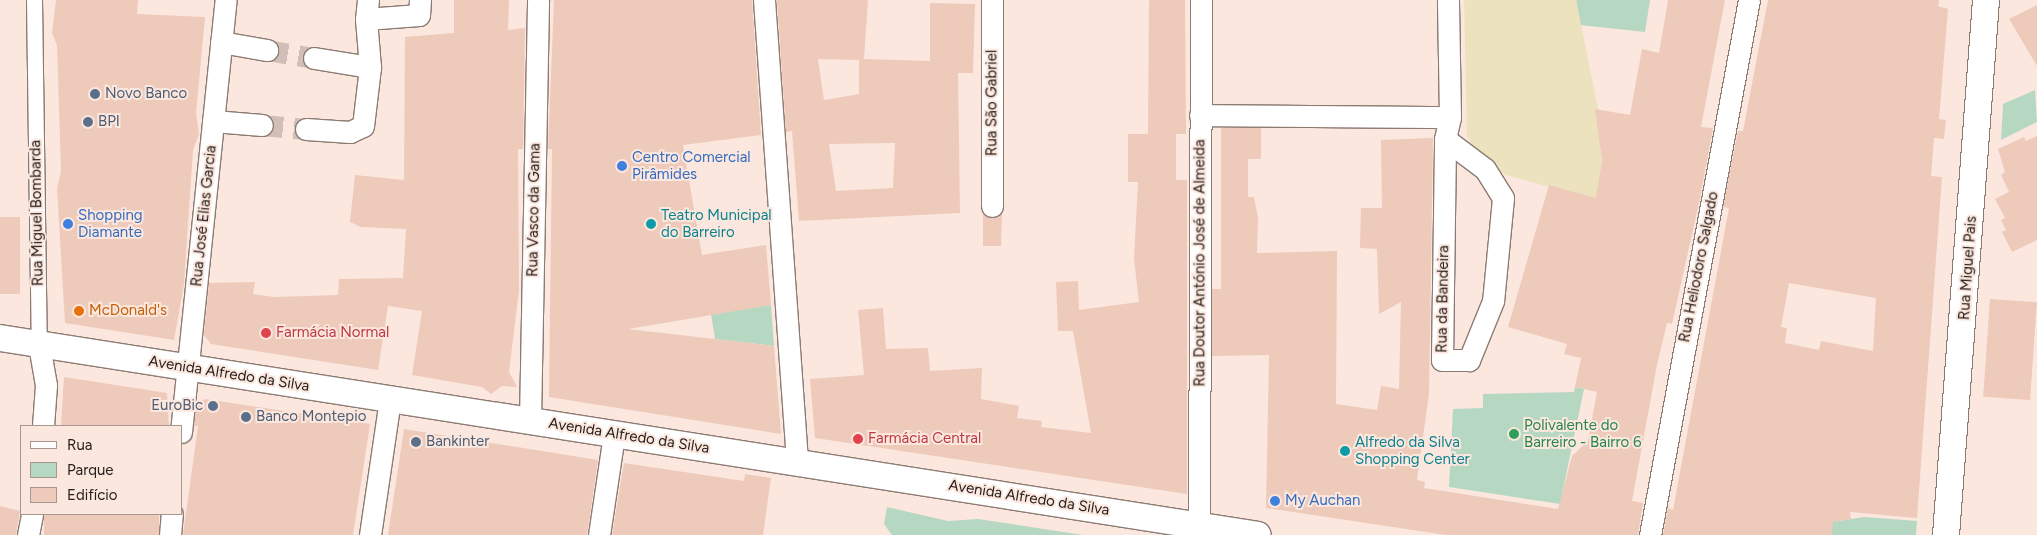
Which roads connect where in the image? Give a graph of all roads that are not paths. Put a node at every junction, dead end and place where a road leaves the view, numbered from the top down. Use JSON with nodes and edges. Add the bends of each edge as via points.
{"nodes":[{"id":1,"x":34,"y":0,"type":"edge"},
{"id":2,"x":226,"y":0,"type":"edge"},
{"id":3,"x":420,"y":0,"type":"edge"},
{"id":4,"x":538,"y":0,"type":"edge"},
{"id":5,"x":764,"y":0,"type":"edge"},
{"id":6,"x":992,"y":0,"type":"edge"},
{"id":7,"x":1200,"y":0,"type":"edge"},
{"id":8,"x":1448,"y":0,"type":"edge"},
{"id":9,"x":1749,"y":0,"type":"edge"},
{"id":10,"x":1986,"y":0,"type":"edge"},
{"id":11,"x":367,"y":9,"type":"edge"},
{"id":12,"x":221,"y":42,"type":"junction"},
{"id":13,"x":267,"y":50,"type":"tunnel mouth"},
{"id":14,"x":314,"y":58,"type":"tunnel mouth"},
{"id":15,"x":370,"y":67,"type":"junction"},
{"id":16,"x":1200,"y":115,"type":"junction"},
{"id":17,"x":1450,"y":117,"type":"junction"},
{"id":18,"x":213,"y":121,"type":"junction"},
{"id":19,"x":262,"y":125,"type":"tunnel mouth"},
{"id":20,"x":306,"y":129,"type":"tunnel mouth"},
{"id":21,"x":1445,"y":139,"type":"junction"},
{"id":22,"x":992,"y":206,"type":"dead end"},
{"id":23,"x":0,"y":338,"type":"edge"},
{"id":24,"x":39,"y":344,"type":"junction"},
{"id":25,"x":189,"y":367,"type":"junction"},
{"id":26,"x":390,"y":400,"type":"junction"},
{"id":27,"x":530,"y":420,"type":"junction"},
{"id":28,"x":43,"y":425,"type":"edge"},
{"id":29,"x":182,"y":425,"type":"edge"},
{"id":30,"x":614,"y":435,"type":"junction"},
{"id":31,"x":797,"y":461,"type":"junction"},
{"id":32,"x":32,"y":515,"type":"edge"},
{"id":33,"x":172,"y":515,"type":"edge"},
{"id":34,"x":1199,"y":526,"type":"junction"},
{"id":35,"x":28,"y":535,"type":"edge"},
{"id":36,"x":170,"y":535,"type":"edge"},
{"id":37,"x":370,"y":535,"type":"edge"},
{"id":38,"x":599,"y":535,"type":"edge"},
{"id":39,"x":1258,"y":535,"type":"edge"},
{"id":40,"x":1650,"y":535,"type":"edge"},
{"id":41,"x":1946,"y":535,"type":"edge"}],
"edges":[{"from":1,"to":24,"type":"street","name":"Rua Miguel Bombarda"},
{"from":2,"to":12,"type":"street","name":"Rua José Elias Garcia"},
{"from":3,"to":11,"type":"street","via":[[419,15]]},
{"from":4,"to":27,"type":"street","name":"Rua Vasco da Gama"},
{"from":5,"to":31,"type":"street"},
{"from":6,"to":22,"type":"street","name":"Rua São Gabriel"},
{"from":7,"to":16,"type":"street","name":"Rua Doutor António José de Almeida"},
{"from":8,"to":17,"type":"street","name":"Rua da Bandeira"},
{"from":9,"to":40,"type":"street","name":"Rua Heliodoro Salgado"},
{"from":10,"to":41,"type":"street","name":"Rua Miguel Pais"},
{"from":11,"to":15,"type":"street"},
{"from":12,"to":13,"type":"street"},
{"from":12,"to":18,"type":"street","name":"Rua José Elias Garcia"},
{"from":14,"to":15,"type":"street"},
{"from":15,"to":20,"type":"street","via":[[362,126],[350,132]]},
{"from":16,"to":17,"type":"street"},
{"from":16,"to":34,"type":"street","name":"Rua Doutor António José de Almeida"},
{"from":17,"to":21,"type":"street","name":"Rua da Bandeira"},
{"from":18,"to":19,"type":"street"},
{"from":18,"to":25,"type":"street","name":"Rua José Elias Garcia"},
{"from":21,"to":21,"type":"street","name":"Rua da Bandeira","via":[[1442,360],[1469,360],[1493,300],[1503,198],[1485,168]]},
{"from":23,"to":24,"type":"street","name":"Avenida Alfredo da Silva"},
{"from":24,"to":25,"type":"street","name":"Avenida Alfredo da Silva"},
{"from":24,"to":28,"type":"street","name":"Rua Miguel Bombarda","via":[[46,384]]},
{"from":25,"to":26,"type":"street","name":"Avenida Alfredo da Silva"},
{"from":25,"to":29,"type":"street","name":"Rua José Elias Garcia"},
{"from":26,"to":27,"type":"street","name":"Avenida Alfredo da Silva"},
{"from":26,"to":37,"type":"street"},
{"from":27,"to":30,"type":"street","name":"Avenida Alfredo da Silva"},
{"from":30,"to":31,"type":"street","name":"Avenida Alfredo da Silva"},
{"from":30,"to":38,"type":"street"},
{"from":31,"to":34,"type":"street","name":"Avenida Alfredo da Silva"},
{"from":32,"to":35,"type":"street"},
{"from":33,"to":36,"type":"street"},
{"from":34,"to":39,"type":"street","name":"Avenida Alfredo da Silva"}]}
